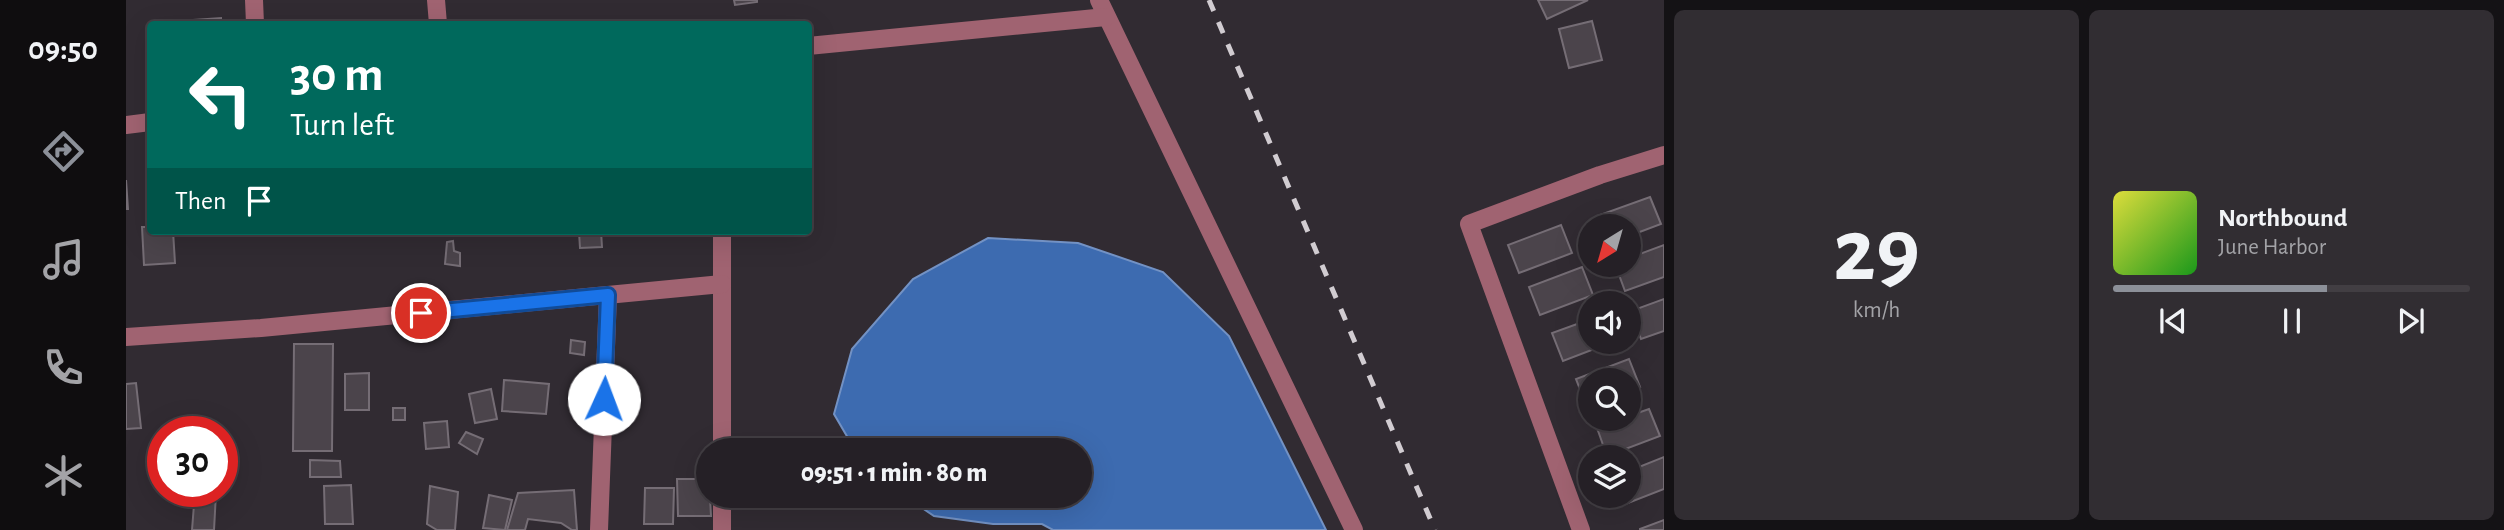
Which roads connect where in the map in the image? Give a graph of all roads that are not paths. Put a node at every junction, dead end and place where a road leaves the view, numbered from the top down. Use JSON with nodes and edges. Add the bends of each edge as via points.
{"nodes":[{"id":1,"x":254,"y":0,"type":"edge"},
{"id":2,"x":436,"y":0,"type":"edge"},
{"id":3,"x":1102,"y":8,"type":"edge"},
{"id":4,"x":255,"y":21,"type":"edge"},
{"id":5,"x":438,"y":21,"type":"edge"},
{"id":6,"x":812,"y":45,"type":"edge"},
{"id":7,"x":147,"y":122,"type":"edge"},
{"id":8,"x":126,"y":125,"type":"edge"},
{"id":9,"x":1664,"y":155,"type":"edge"},
{"id":10,"x":722,"y":235,"type":"edge"},
{"id":11,"x":722,"y":284,"type":"junction"},
{"id":12,"x":608,"y":295,"type":"junction"},
{"id":13,"x":126,"y":337,"type":"edge"},
{"id":14,"x":722,"y":438,"type":"edge"},
{"id":15,"x":722,"y":508,"type":"edge"},
{"id":16,"x":598,"y":530,"type":"edge"},
{"id":17,"x":722,"y":530,"type":"edge"},
{"id":18,"x":1354,"y":530,"type":"edge"},
{"id":19,"x":1581,"y":530,"type":"edge"}],
"edges":[{"from":1,"to":4,"type":"street"},
{"from":2,"to":5,"type":"street"},
{"from":3,"to":6,"type":"street"},
{"from":3,"to":18,"type":"street"},
{"from":7,"to":8,"type":"street"},
{"from":9,"to":19,"type":"street","via":[[1469,224]]},
{"from":10,"to":11,"type":"street"},
{"from":11,"to":12,"type":"street"},
{"from":11,"to":14,"type":"street"},
{"from":12,"to":13,"type":"street"},
{"from":12,"to":16,"type":"street"},
{"from":15,"to":17,"type":"street"}]}
